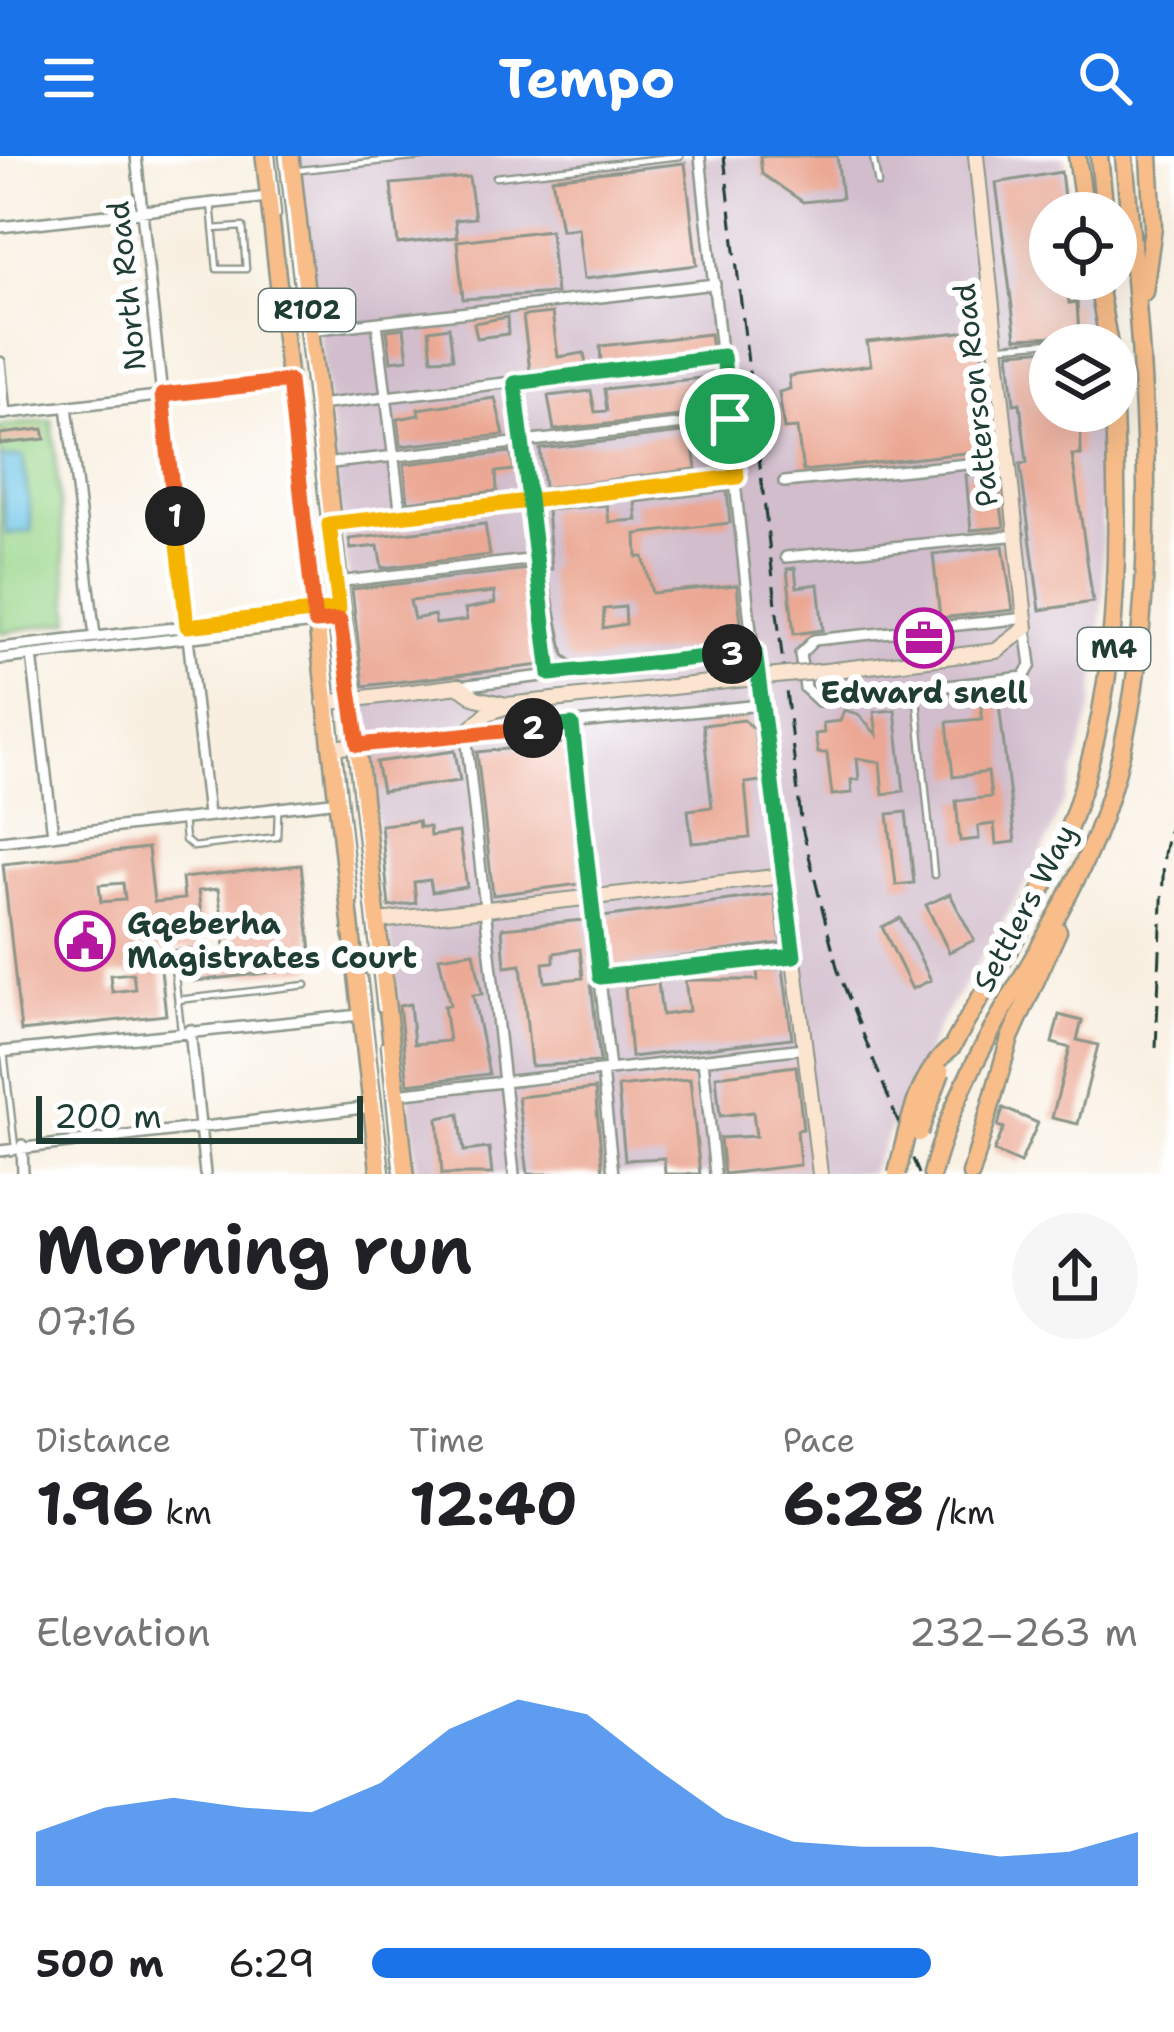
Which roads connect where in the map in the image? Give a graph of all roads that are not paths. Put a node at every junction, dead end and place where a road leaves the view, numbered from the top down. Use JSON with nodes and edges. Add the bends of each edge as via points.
{"nodes":[{"id":1,"x":136,"y":156,"type":"edge"},
{"id":2,"x":268,"y":156,"type":"edge"},
{"id":3,"x":431,"y":156,"type":"edge"},
{"id":4,"x":680,"y":156,"type":"edge"},
{"id":5,"x":700,"y":156,"type":"edge"},
{"id":6,"x":873,"y":156,"type":"edge"},
{"id":7,"x":976,"y":156,"type":"edge"},
{"id":8,"x":1077,"y":156,"type":"edge"},
{"id":9,"x":1100,"y":156,"type":"edge"},
{"id":10,"x":1124,"y":156,"type":"edge"},
{"id":11,"x":1149,"y":156,"type":"edge"},
{"id":12,"x":289,"y":161,"type":"edge"},
{"id":13,"x":496,"y":177,"type":"dead end"},
{"id":14,"x":878,"y":184,"type":"dead end"},
{"id":15,"x":1082,"y":192,"type":"edge"},
{"id":16,"x":1103,"y":192,"type":"edge"},
{"id":17,"x":268,"y":197,"type":"junction"},
{"id":18,"x":211,"y":203,"type":"junction"},
{"id":19,"x":143,"y":211,"type":"junction"},
{"id":20,"x":0,"y":227,"type":"edge"},
{"id":21,"x":213,"y":230,"type":"junction"},
{"id":22,"x":715,"y":284,"type":"junction"},
{"id":23,"x":1140,"y":321,"type":"junction"},
{"id":24,"x":377,"y":323,"type":"junction"},
{"id":25,"x":310,"y":330,"type":"junction"},
{"id":26,"x":1029,"y":344,"type":"edge"},
{"id":27,"x":997,"y":347,"type":"junction"},
{"id":28,"x":723,"y":356,"type":"junction"},
{"id":29,"x":0,"y":362,"type":"edge"},
{"id":30,"x":289,"y":381,"type":"junction"},
{"id":31,"x":515,"y":383,"type":"junction"},
{"id":32,"x":162,"y":395,"type":"junction"},
{"id":33,"x":387,"y":397,"type":"junction"},
{"id":34,"x":316,"y":405,"type":"junction"},
{"id":35,"x":68,"y":406,"type":"junction"},
{"id":36,"x":3,"y":414,"type":"edge"},
{"id":37,"x":730,"y":419,"type":"junction"},
{"id":38,"x":1115,"y":432,"type":"edge"},
{"id":39,"x":523,"y":442,"type":"junction"},
{"id":40,"x":394,"y":456,"type":"junction"},
{"id":41,"x":1009,"y":460,"type":"junction"},
{"id":42,"x":323,"y":464,"type":"junction"},
{"id":43,"x":737,"y":477,"type":"junction"},
{"id":44,"x":784,"y":482,"type":"dead end"},
{"id":45,"x":530,"y":501,"type":"junction"},
{"id":46,"x":401,"y":516,"type":"junction"},
{"id":47,"x":329,"y":524,"type":"junction"},
{"id":48,"x":1019,"y":535,"type":"junction"},
{"id":49,"x":786,"y":556,"type":"dead end"},
{"id":50,"x":537,"y":559,"type":"junction"},
{"id":51,"x":336,"y":582,"type":"junction"},
{"id":52,"x":327,"y":615,"type":"junction"},
{"id":53,"x":1026,"y":623,"type":"junction"},
{"id":54,"x":187,"y":632,"type":"junction"},
{"id":55,"x":95,"y":636,"type":"junction"},
{"id":56,"x":0,"y":648,"type":"edge"},
{"id":57,"x":755,"y":651,"type":"junction"},
{"id":58,"x":32,"y":655,"type":"junction"},
{"id":59,"x":0,"y":659,"type":"edge"},
{"id":60,"x":550,"y":674,"type":"junction"},
{"id":61,"x":459,"y":686,"type":"junction"},
{"id":62,"x":916,"y":689,"type":"junction"},
{"id":63,"x":339,"y":701,"type":"junction"},
{"id":64,"x":507,"y":705,"type":"junction"},
{"id":65,"x":761,"y":705,"type":"junction"},
{"id":66,"x":572,"y":725,"type":"junction"},
{"id":67,"x":466,"y":734,"type":"junction"},
{"id":68,"x":345,"y":746,"type":"junction"},
{"id":69,"x":338,"y":801,"type":"junction"},
{"id":70,"x":278,"y":808,"type":"junction"},
{"id":71,"x":208,"y":815,"type":"junction"},
{"id":72,"x":183,"y":819,"type":"junction"},
{"id":73,"x":53,"y":835,"type":"junction"},
{"id":74,"x":0,"y":841,"type":"edge"},
{"id":75,"x":934,"y":875,"type":"dead end"},
{"id":76,"x":784,"y":876,"type":"junction"},
{"id":77,"x":1074,"y":885,"type":"junction"},
{"id":78,"x":591,"y":897,"type":"junction"},
{"id":79,"x":484,"y":909,"type":"junction"},
{"id":80,"x":378,"y":921,"type":"junction"},
{"id":81,"x":794,"y":956,"type":"junction"},
{"id":82,"x":173,"y":958,"type":"dead end"},
{"id":83,"x":600,"y":977,"type":"junction"},
{"id":84,"x":307,"y":985,"type":"dead end"},
{"id":85,"x":178,"y":1000,"type":"junction"},
{"id":86,"x":361,"y":1015,"type":"junction"},
{"id":87,"x":186,"y":1030,"type":"junction"},
{"id":88,"x":952,"y":1047,"type":"junction"},
{"id":89,"x":805,"y":1048,"type":"junction"},
{"id":90,"x":2,"y":1052,"type":"edge"},
{"id":91,"x":703,"y":1060,"type":"junction"},
{"id":92,"x":606,"y":1070,"type":"junction"},
{"id":93,"x":503,"y":1083,"type":"junction"},
{"id":94,"x":397,"y":1094,"type":"junction"},
{"id":95,"x":916,"y":1102,"type":"junction"},
{"id":96,"x":372,"y":1106,"type":"junction"},
{"id":97,"x":200,"y":1125,"type":"junction"},
{"id":98,"x":19,"y":1146,"type":"junction"},
{"id":99,"x":0,"y":1150,"type":"edge"},
{"id":100,"x":23,"y":1174,"type":"edge"},
{"id":101,"x":206,"y":1174,"type":"edge"},
{"id":102,"x":383,"y":1174,"type":"edge"},
{"id":103,"x":401,"y":1174,"type":"edge"},
{"id":104,"x":514,"y":1174,"type":"edge"},
{"id":105,"x":614,"y":1174,"type":"edge"},
{"id":106,"x":715,"y":1174,"type":"edge"},
{"id":107,"x":820,"y":1174,"type":"edge"},
{"id":108,"x":885,"y":1174,"type":"edge"},
{"id":109,"x":897,"y":1174,"type":"edge"},
{"id":110,"x":907,"y":1174,"type":"edge"},
{"id":111,"x":932,"y":1174,"type":"edge"},
{"id":112,"x":970,"y":1174,"type":"edge"}],
"edges":[{"from":1,"to":19,"type":"street","name":"North Road"},
{"from":2,"to":17,"type":"main road","number":"R102"},
{"from":2,"to":52,"type":"lane"},
{"from":3,"to":12,"type":"lane"},
{"from":4,"to":13,"type":"lane"},
{"from":5,"to":22,"type":"street"},
{"from":6,"to":14,"type":"lane"},
{"from":7,"to":27,"type":"street","name":"Patterson Road"},
{"from":8,"to":15,"type":"highway"},
{"from":9,"to":16,"type":"highway"},
{"from":10,"to":23,"type":"highway","name":"Settlers Way","number":"M4"},
{"from":11,"to":23,"type":"highway","via":[[1153,226]]},
{"from":12,"to":25,"type":"main road","number":"R102"},
{"from":12,"to":52,"type":"lane"},
{"from":17,"to":18,"type":"street"},
{"from":17,"to":30,"type":"main road","number":"R102"},
{"from":18,"to":19,"type":"street"},
{"from":18,"to":21,"type":"lane"},
{"from":19,"to":20,"type":"street"},
{"from":19,"to":32,"type":"street","name":"North Road"},
{"from":21,"to":21,"type":"lane","via":[[218,271],[246,269],[243,227]]},
{"from":22,"to":24,"type":"street"},
{"from":22,"to":28,"type":"street"},
{"from":23,"to":77,"type":"highway","name":"Settlers Way","number":"M4","via":[[1139,664],[1118,774]]},
{"from":24,"to":25,"type":"street"},
{"from":24,"to":33,"type":"street"},
{"from":25,"to":34,"type":"main road","number":"R102"},
{"from":26,"to":27,"type":"lane"},
{"from":27,"to":41,"type":"street","name":"Patterson Road"},
{"from":28,"to":31,"type":"street"},
{"from":28,"to":37,"type":"street"},
{"from":29,"to":36,"type":"street"},
{"from":30,"to":32,"type":"street"},
{"from":30,"to":52,"type":"main road","number":"R102"},
{"from":31,"to":33,"type":"street"},
{"from":31,"to":39,"type":"street"},
{"from":32,"to":35,"type":"street"},
{"from":32,"to":54,"type":"street","name":"North Road"},
{"from":33,"to":34,"type":"street"},
{"from":33,"to":40,"type":"street"},
{"from":34,"to":42,"type":"main road","number":"R102"},
{"from":35,"to":36,"type":"street"},
{"from":35,"to":55,"type":"street"},
{"from":37,"to":39,"type":"street"},
{"from":37,"to":43,"type":"street"},
{"from":38,"to":88,"type":"highway","name":"Settlers Way","number":"M4","via":[[1110,682],[1087,782],[1049,876]]},
{"from":39,"to":40,"type":"street"},
{"from":39,"to":45,"type":"street"},
{"from":40,"to":42,"type":"street"},
{"from":40,"to":46,"type":"street"},
{"from":41,"to":44,"type":"street"},
{"from":41,"to":48,"type":"street","name":"Patterson Road"},
{"from":42,"to":47,"type":"main road","number":"R102"},
{"from":43,"to":45,"type":"street"},
{"from":43,"to":57,"type":"street"},
{"from":45,"to":46,"type":"street"},
{"from":45,"to":50,"type":"street"},
{"from":46,"to":47,"type":"street"},
{"from":47,"to":51,"type":"main road","number":"R102"},
{"from":48,"to":49,"type":"street"},
{"from":48,"to":53,"type":"street","name":"Patterson Road"},
{"from":50,"to":51,"type":"street"},
{"from":50,"to":60,"type":"street"},
{"from":51,"to":52,"type":"main road","number":"R102"},
{"from":52,"to":54,"type":"street"},
{"from":52,"to":63,"type":"main road","number":"R102"},
{"from":52,"to":63,"type":"main road","number":"R102"},
{"from":53,"to":62,"type":"street","via":[[1031,665],[1024,677]]},
{"from":53,"to":62,"type":"street","via":[[814,640],[802,648],[802,680],[819,701]]},
{"from":53,"to":64,"type":"street","bridge":true,"via":[[996,651]]},
{"from":54,"to":55,"type":"street"},
{"from":54,"to":58,"type":"street"},
{"from":54,"to":71,"type":"street","name":"North Road"},
{"from":55,"to":56,"type":"street"},
{"from":57,"to":60,"type":"street"},
{"from":57,"to":65,"type":"street"},
{"from":58,"to":59,"type":"street"},
{"from":58,"to":73,"type":"street"},
{"from":60,"to":61,"type":"street"},
{"from":61,"to":63,"type":"street"},
{"from":61,"to":64,"type":"street"},
{"from":62,"to":75,"type":"lane"},
{"from":63,"to":68,"type":"main road","number":"R102"},
{"from":63,"to":68,"type":"main road","number":"R102"},
{"from":64,"to":67,"type":"street"},
{"from":65,"to":66,"type":"street"},
{"from":65,"to":76,"type":"street"},
{"from":66,"to":67,"type":"street"},
{"from":66,"to":78,"type":"street"},
{"from":67,"to":68,"type":"street"},
{"from":67,"to":79,"type":"street"},
{"from":68,"to":69,"type":"main road","number":"R102"},
{"from":68,"to":80,"type":"main road","number":"R102"},
{"from":68,"to":102,"type":"lane"},
{"from":68,"to":103,"type":"lane"},
{"from":69,"to":70,"type":"street"},
{"from":69,"to":86,"type":"main road","number":"R102"},
{"from":70,"to":71,"type":"street"},
{"from":70,"to":72,"type":"lane","via":[[277,837],[234,844],[193,848]]},
{"from":71,"to":72,"type":"street"},
{"from":72,"to":73,"type":"street"},
{"from":73,"to":74,"type":"street"},
{"from":76,"to":78,"type":"street"},
{"from":76,"to":81,"type":"street"},
{"from":77,"to":111,"type":"highway","name":"Settlers Way","number":"M4","via":[[968,1072]]},
{"from":77,"to":112,"type":"highway","via":[[1002,1061]]},
{"from":78,"to":79,"type":"street"},
{"from":78,"to":83,"type":"street"},
{"from":79,"to":80,"type":"street"},
{"from":79,"to":93,"type":"street"},
{"from":80,"to":94,"type":"main road","number":"R102"},
{"from":81,"to":83,"type":"street"},
{"from":81,"to":89,"type":"street"},
{"from":82,"to":85,"type":"lane"},
{"from":83,"to":92,"type":"street"},
{"from":84,"to":85,"type":"lane"},
{"from":85,"to":87,"type":"lane"},
{"from":86,"to":87,"type":"street"},
{"from":86,"to":96,"type":"main road","number":"R102"},
{"from":87,"to":90,"type":"street"},
{"from":87,"to":97,"type":"street"},
{"from":88,"to":95,"type":"highway","bridge":true},
{"from":88,"to":110,"type":"highway","name":"Settlers Way","number":"M4","bridge":true},
{"from":89,"to":91,"type":"street"},
{"from":89,"to":107,"type":"street"},
{"from":90,"to":98,"type":"lane"},
{"from":91,"to":92,"type":"street"},
{"from":91,"to":106,"type":"street"},
{"from":92,"to":93,"type":"street"},
{"from":92,"to":105,"type":"street"},
{"from":93,"to":94,"type":"street"},
{"from":93,"to":104,"type":"street"},
{"from":94,"to":103,"type":"main road","number":"R102"},
{"from":95,"to":108,"type":"highway","bridge":true},
{"from":95,"to":109,"type":"highway","bridge":true},
{"from":96,"to":97,"type":"street"},
{"from":96,"to":102,"type":"main road","number":"R102"},
{"from":97,"to":98,"type":"street"},
{"from":97,"to":101,"type":"street"},
{"from":98,"to":99,"type":"street"},
{"from":98,"to":100,"type":"street"}]}
